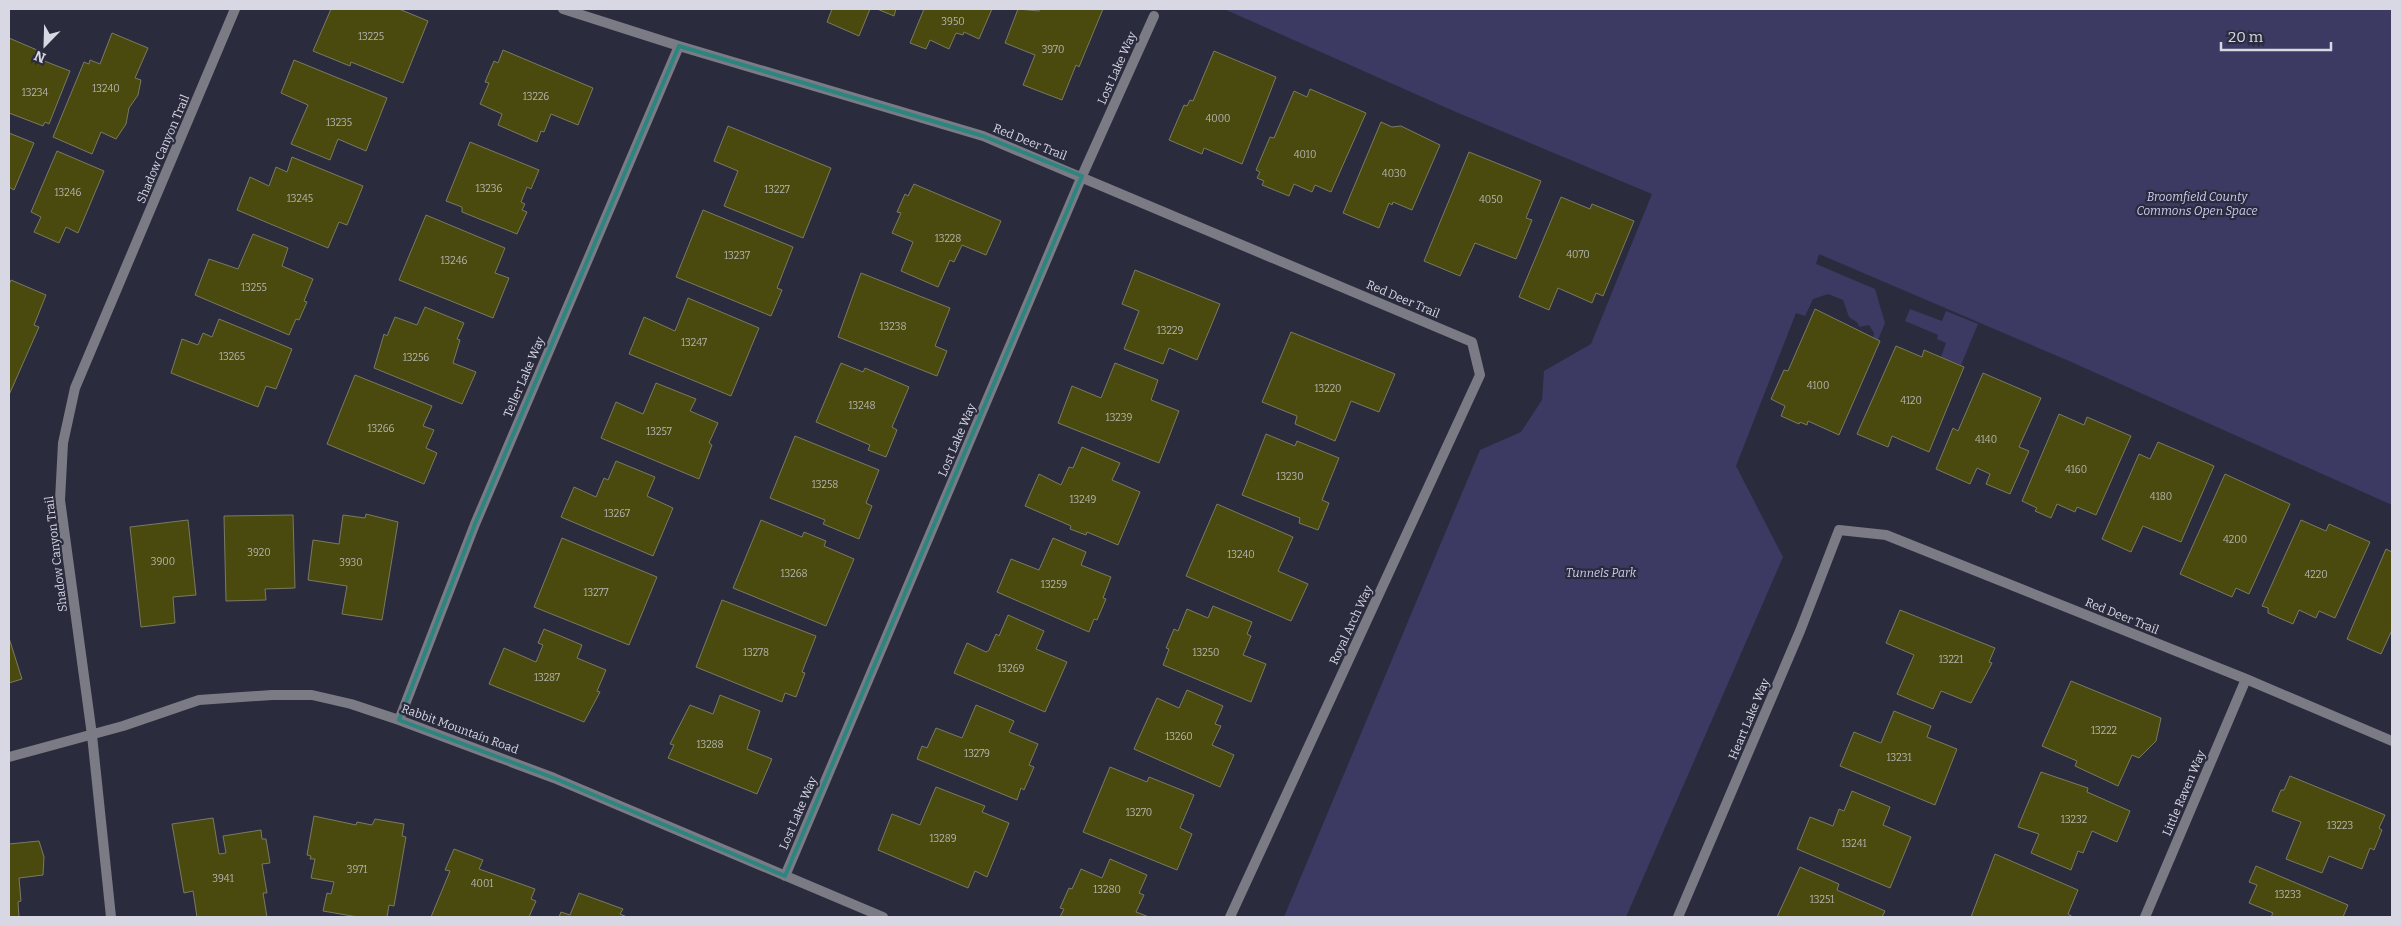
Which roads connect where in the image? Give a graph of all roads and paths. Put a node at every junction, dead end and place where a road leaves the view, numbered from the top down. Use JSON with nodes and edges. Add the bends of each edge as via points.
{"nodes":[{"id":1,"x":236,"y":9,"type":"edge"},
{"id":2,"x":562,"y":9,"type":"edge"},
{"id":3,"x":1154,"y":16,"type":"dead end"},
{"id":4,"x":679,"y":46,"type":"junction"},
{"id":5,"x":1082,"y":176,"type":"junction"},
{"id":6,"x":1472,"y":342,"type":"joint"},
{"id":7,"x":1839,"y":530,"type":"joint"},
{"id":8,"x":2246,"y":679,"type":"junction"},
{"id":9,"x":399,"y":720,"type":"junction"},
{"id":10,"x":92,"y":735,"type":"junction"},
{"id":11,"x":2392,"y":741,"type":"edge"},
{"id":12,"x":9,"y":757,"type":"edge"},
{"id":13,"x":785,"y":876,"type":"junction"},
{"id":14,"x":111,"y":917,"type":"edge"},
{"id":15,"x":883,"y":917,"type":"edge"},
{"id":16,"x":1230,"y":917,"type":"edge"},
{"id":17,"x":1678,"y":917,"type":"edge"},
{"id":18,"x":2145,"y":917,"type":"edge"}],
"edges":[{"from":1,"to":10,"type":"street","name":"Shadow Canyon Trail","via":[[75,388],[63,443],[60,500]]},
{"from":2,"to":4,"type":"street","name":"Red Deer Trail"},
{"from":3,"to":5,"type":"street","name":"Lost Lake Way"},
{"from":4,"to":5,"type":"street","name":"Red Deer Trail","via":[[983,136]]},
{"from":4,"to":9,"type":"street","name":"Teller Lake Way","via":[[475,524]]},
{"from":5,"to":6,"type":"street","name":"Red Deer Trail"},
{"from":5,"to":13,"type":"street","name":"Lost Lake Way"},
{"from":6,"to":16,"type":"street","name":"Royal Arch Way","via":[[1480,375]]},
{"from":7,"to":8,"type":"street","name":"Red Deer Trail","via":[[1886,535]]},
{"from":7,"to":17,"type":"street","name":"Heart Lake Way","via":[[1800,631]]},
{"from":8,"to":11,"type":"street","name":"Red Deer Trail"},
{"from":8,"to":18,"type":"street","name":"Little Raven Way"},
{"from":9,"to":10,"type":"street","name":"Rabbit Mountain Road","via":[[351,704],[312,696],[272,695],[199,700]]},
{"from":9,"to":13,"type":"street","name":"Rabbit Mountain Road","via":[[554,778]]},
{"from":10,"to":12,"type":"street","name":"Rabbit Mountain Road"},
{"from":10,"to":14,"type":"street","name":"Shadow Canyon Trail"},
{"from":13,"to":15,"type":"street","name":"Rabbit Mountain Road"}]}
